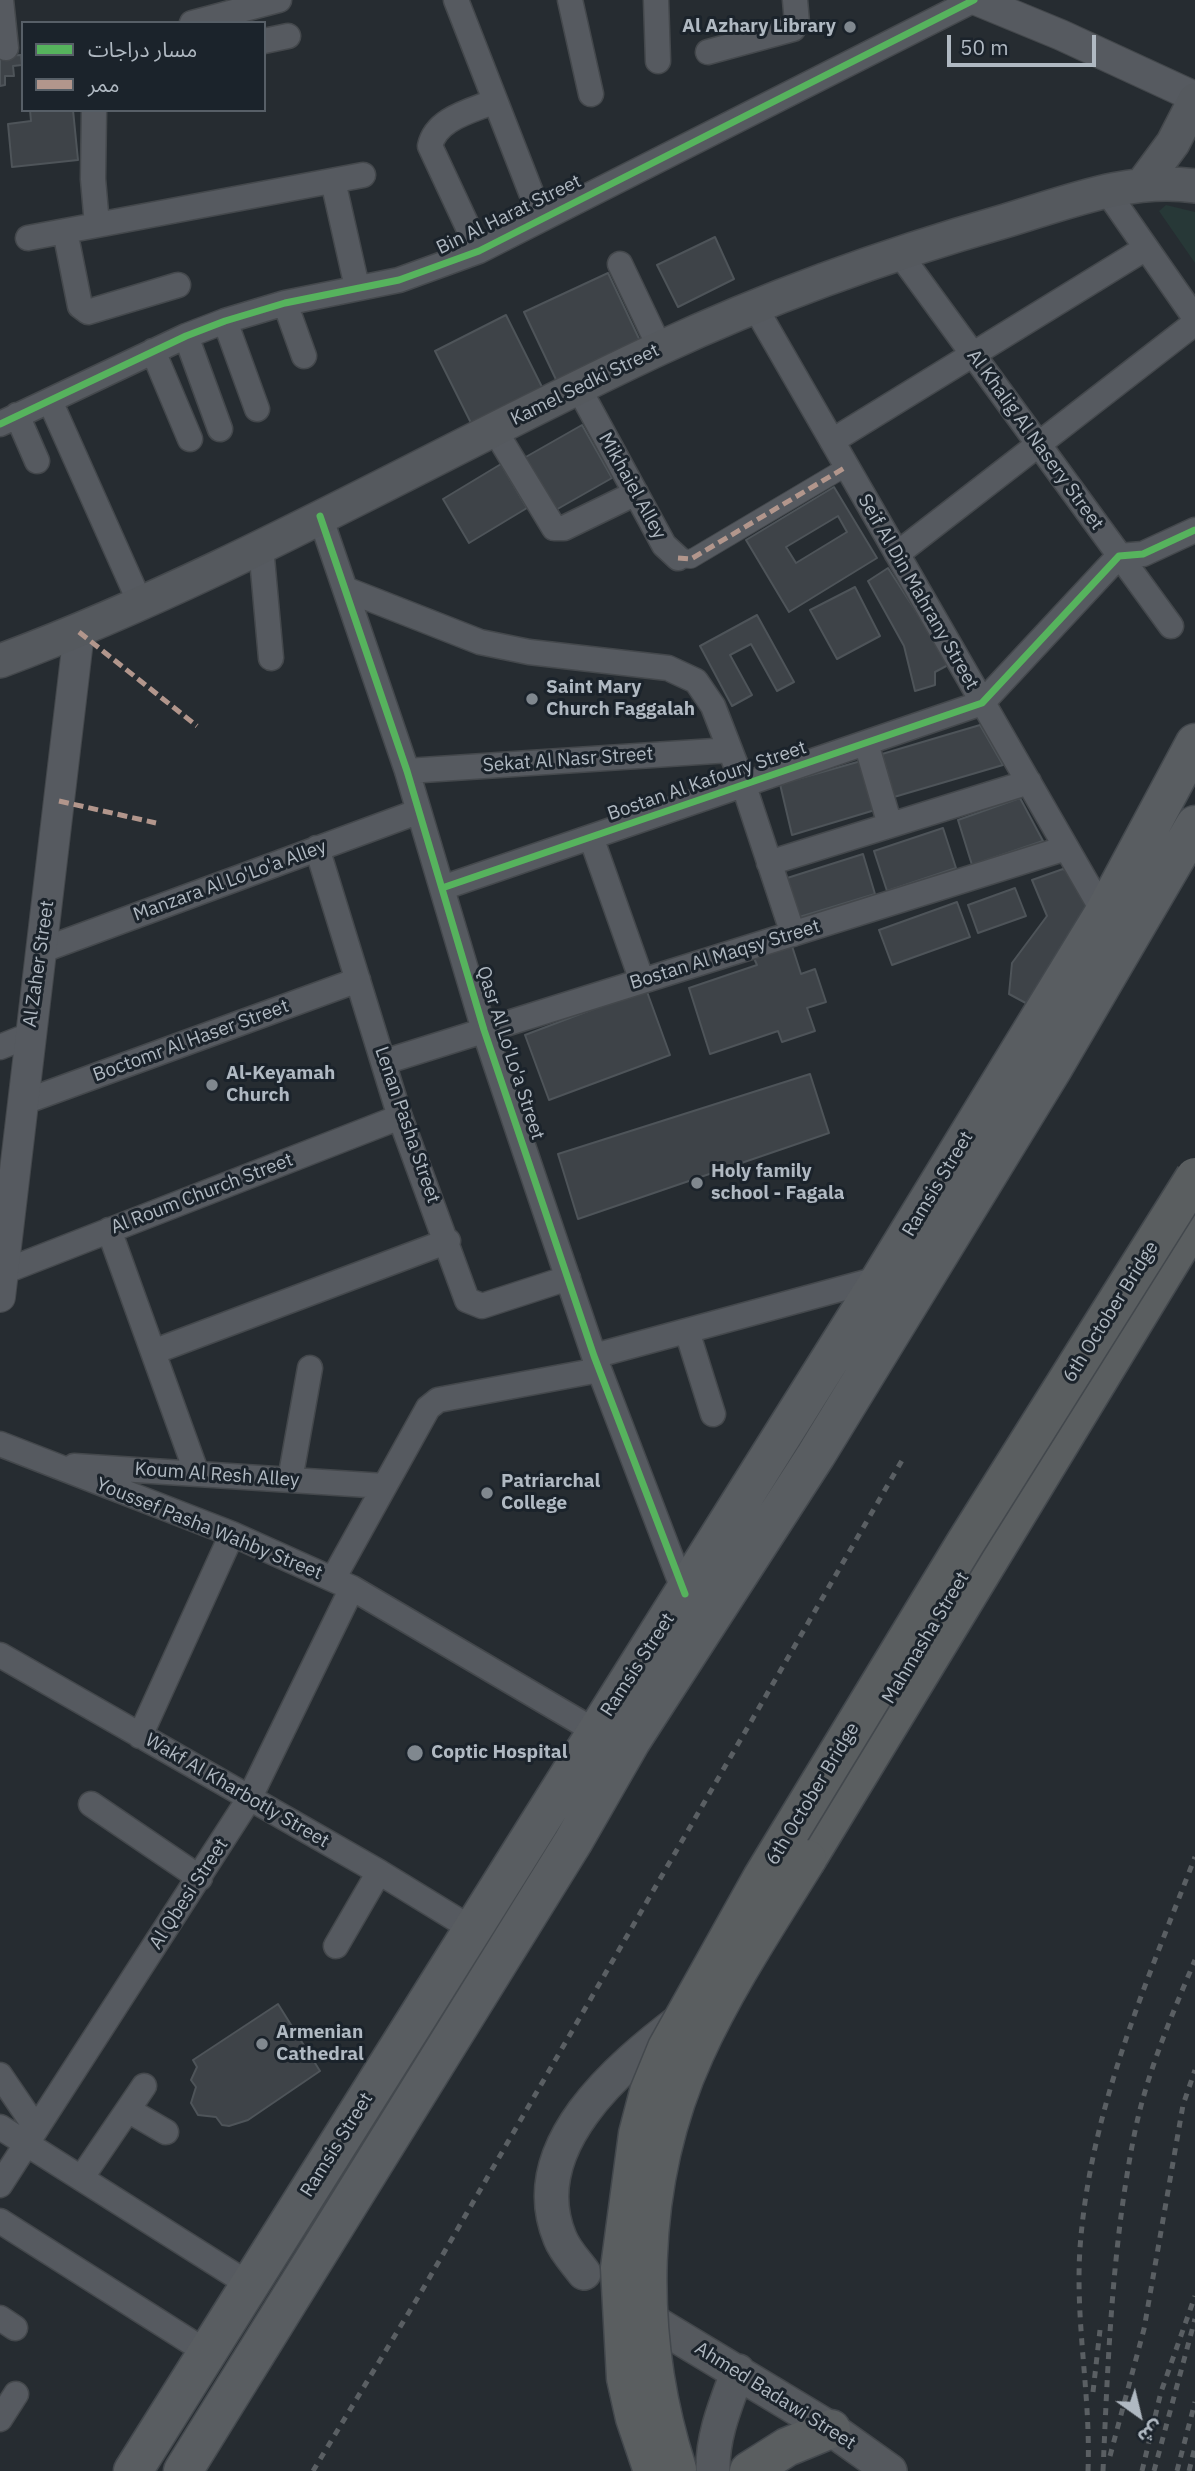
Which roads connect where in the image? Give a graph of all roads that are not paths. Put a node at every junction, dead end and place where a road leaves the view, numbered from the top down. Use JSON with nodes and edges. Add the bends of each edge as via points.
{"nodes":[{"id":1,"x":1,"y":0,"type":"edge"},
{"id":2,"x":186,"y":0,"type":"edge"},
{"id":3,"x":456,"y":0,"type":"edge"},
{"id":4,"x":570,"y":0,"type":"edge"},
{"id":5,"x":656,"y":0,"type":"edge"},
{"id":6,"x":795,"y":0,"type":"edge"},
{"id":7,"x":975,"y":0,"type":"edge"},
{"id":8,"x":265,"y":2,"type":"edge"},
{"id":9,"x":1015,"y":7,"type":"edge"},
{"id":10,"x":228,"y":19,"type":"edge"},
{"id":11,"x":190,"y":21,"type":"edge"},
{"id":12,"x":209,"y":21,"type":"edge"},
{"id":13,"x":10,"y":48,"type":"edge"},
{"id":14,"x":708,"y":52,"type":"dead end"},
{"id":15,"x":658,"y":61,"type":"dead end"},
{"id":16,"x":591,"y":94,"type":"dead end"},
{"id":17,"x":1195,"y":98,"type":"edge"},
{"id":18,"x":495,"y":101,"type":"junction"},
{"id":19,"x":94,"y":112,"type":"edge"},
{"id":20,"x":363,"y":175,"type":"dead end"},
{"id":21,"x":332,"y":181,"type":"junction"},
{"id":22,"x":1142,"y":185,"type":"junction"},
{"id":23,"x":1195,"y":186,"type":"edge"},
{"id":24,"x":1108,"y":193,"type":"junction"},
{"id":25,"x":541,"y":218,"type":"junction"},
{"id":26,"x":97,"y":225,"type":"junction"},
{"id":27,"x":65,"y":231,"type":"junction"},
{"id":28,"x":27,"y":238,"type":"dead end"},
{"id":29,"x":1146,"y":248,"type":"junction"},
{"id":30,"x":478,"y":251,"type":"junction"},
{"id":31,"x":899,"y":253,"type":"junction"},
{"id":32,"x":620,"y":264,"type":"dead end"},
{"id":33,"x":178,"y":285,"type":"dead end"},
{"id":34,"x":357,"y":287,"type":"junction"},
{"id":35,"x":285,"y":303,"type":"junction"},
{"id":36,"x":755,"y":307,"type":"junction"},
{"id":37,"x":1195,"y":318,"type":"edge"},
{"id":38,"x":225,"y":321,"type":"junction"},
{"id":39,"x":1195,"y":323,"type":"edge"},
{"id":40,"x":186,"y":336,"type":"junction"},
{"id":41,"x":660,"y":348,"type":"junction"},
{"id":42,"x":153,"y":351,"type":"junction"},
{"id":43,"x":972,"y":355,"type":"junction"},
{"id":44,"x":304,"y":356,"type":"dead end"},
{"id":45,"x":578,"y":387,"type":"junction"},
{"id":46,"x":50,"y":401,"type":"junction"},
{"id":47,"x":257,"y":409,"type":"dead end"},
{"id":48,"x":9,"y":420,"type":"edge"},
{"id":49,"x":220,"y":429,"type":"dead end"},
{"id":50,"x":494,"y":429,"type":"junction"},
{"id":51,"x":190,"y":439,"type":"dead end"},
{"id":52,"x":832,"y":441,"type":"junction"},
{"id":53,"x":1038,"y":445,"type":"junction"},
{"id":54,"x":37,"y":461,"type":"dead end"},
{"id":55,"x":846,"y":467,"type":"junction"},
{"id":56,"x":636,"y":493,"type":"junction"},
{"id":57,"x":320,"y":516,"type":"junction"},
{"id":58,"x":1195,"y":530,"type":"edge"},
{"id":59,"x":261,"y":547,"type":"junction"},
{"id":60,"x":897,"y":554,"type":"junction"},
{"id":61,"x":1119,"y":556,"type":"junction"},
{"id":62,"x":678,"y":558,"type":"joint"},
{"id":63,"x":345,"y":589,"type":"junction"},
{"id":64,"x":141,"y":605,"type":"junction"},
{"id":65,"x":1171,"y":626,"type":"dead end"},
{"id":66,"x":79,"y":632,"type":"junction"},
{"id":67,"x":271,"y":658,"type":"dead end"},
{"id":68,"x":0,"y":661,"type":"edge"},
{"id":69,"x":982,"y":703,"type":"junction"},
{"id":70,"x":866,"y":743,"type":"junction"},
{"id":71,"x":1195,"y":743,"type":"edge"},
{"id":72,"x":730,"y":750,"type":"junction"},
{"id":73,"x":407,"y":771,"type":"junction"},
{"id":74,"x":1028,"y":782,"type":"junction"},
{"id":75,"x":744,"y":786,"type":"junction"},
{"id":76,"x":417,"y":812,"type":"junction"},
{"id":77,"x":890,"y":825,"type":"junction"},
{"id":78,"x":1195,"y":825,"type":"edge"},
{"id":79,"x":590,"y":837,"type":"junction"},
{"id":80,"x":317,"y":848,"type":"junction"},
{"id":81,"x":1066,"y":848,"type":"junction"},
{"id":82,"x":769,"y":863,"type":"junction"},
{"id":83,"x":442,"y":888,"type":"junction"},
{"id":84,"x":1104,"y":913,"type":"junction"},
{"id":85,"x":793,"y":934,"type":"junction"},
{"id":86,"x":43,"y":950,"type":"junction"},
{"id":87,"x":358,"y":980,"type":"junction"},
{"id":88,"x":642,"y":981,"type":"junction"},
{"id":89,"x":484,"y":1030,"type":"junction"},
{"id":90,"x":30,"y":1035,"type":"junction"},
{"id":91,"x":0,"y":1047,"type":"edge"},
{"id":92,"x":384,"y":1062,"type":"junction"},
{"id":93,"x":24,"y":1102,"type":"junction"},
{"id":94,"x":400,"y":1116,"type":"junction"},
{"id":95,"x":1195,"y":1177,"type":"edge"},
{"id":96,"x":1195,"y":1200,"type":"edge"},
{"id":97,"x":1195,"y":1221,"type":"edge"},
{"id":98,"x":109,"y":1230,"type":"junction"},
{"id":99,"x":447,"y":1241,"type":"junction"},
{"id":100,"x":568,"y":1278,"type":"junction"},
{"id":101,"x":881,"y":1278,"type":"junction"},
{"id":102,"x":2,"y":1284,"type":"edge"},
{"id":103,"x":687,"y":1331,"type":"junction"},
{"id":104,"x":153,"y":1352,"type":"junction"},
{"id":105,"x":596,"y":1363,"type":"junction"},
{"id":106,"x":310,"y":1368,"type":"dead end"},
{"id":107,"x":713,"y":1414,"type":"dead end"},
{"id":108,"x":0,"y":1444,"type":"edge"},
{"id":109,"x":49,"y":1464,"type":"junction"},
{"id":110,"x":197,"y":1474,"type":"junction"},
{"id":111,"x":290,"y":1480,"type":"junction"},
{"id":112,"x":384,"y":1486,"type":"junction"},
{"id":113,"x":232,"y":1534,"type":"junction"},
{"id":114,"x":342,"y":1584,"type":"junction"},
{"id":115,"x":685,"y":1594,"type":"junction"},
{"id":116,"x":929,"y":1633,"type":"junction"},
{"id":117,"x":0,"y":1655,"type":"edge"},
{"id":118,"x":595,"y":1731,"type":"junction"},
{"id":119,"x":140,"y":1736,"type":"junction"},
{"id":120,"x":249,"y":1799,"type":"junction"},
{"id":121,"x":91,"y":1804,"type":"dead end"},
{"id":122,"x":379,"y":1872,"type":"junction"},
{"id":123,"x":200,"y":1878,"type":"junction"},
{"id":124,"x":472,"y":1929,"type":"junction"},
{"id":125,"x":336,"y":1947,"type":"dead end"},
{"id":126,"x":0,"y":2075,"type":"edge"},
{"id":127,"x":144,"y":2086,"type":"dead end"},
{"id":128,"x":128,"y":2110,"type":"junction"},
{"id":129,"x":0,"y":2126,"type":"edge"},
{"id":130,"x":166,"y":2132,"type":"dead end"},
{"id":131,"x":31,"y":2135,"type":"junction"},
{"id":132,"x":82,"y":2177,"type":"junction"},
{"id":133,"x":0,"y":2185,"type":"edge"},
{"id":134,"x":0,"y":2221,"type":"edge"},
{"id":135,"x":584,"y":2273,"type":"dead end"},
{"id":136,"x":250,"y":2285,"type":"junction"},
{"id":137,"x":657,"y":2324,"type":"dead end"},
{"id":138,"x":208,"y":2353,"type":"junction"},
{"id":139,"x":738,"y":2371,"type":"junction"},
{"id":140,"x":16,"y":2393,"type":"dead end"},
{"id":141,"x":0,"y":2419,"type":"edge"},
{"id":142,"x":831,"y":2428,"type":"junction"},
{"id":143,"x":133,"y":2471,"type":"edge"},
{"id":144,"x":183,"y":2471,"type":"edge"},
{"id":145,"x":653,"y":2471,"type":"edge"},
{"id":146,"x":660,"y":2471,"type":"edge"},
{"id":147,"x":678,"y":2471,"type":"edge"},
{"id":148,"x":712,"y":2471,"type":"edge"},
{"id":149,"x":749,"y":2471,"type":"edge"},
{"id":150,"x":890,"y":2471,"type":"edge"}],
"edges":[{"from":1,"to":13,"type":"street"},
{"from":2,"to":11,"type":"street"},
{"from":3,"to":18,"type":"street"},
{"from":4,"to":16,"type":"street"},
{"from":5,"to":15,"type":"street"},
{"from":6,"to":14,"type":"street","via":[[797,23],[793,29]]},
{"from":7,"to":9,"type":"street"},
{"from":7,"to":25,"type":"street","name":"Bin Al Harat Street"},
{"from":8,"to":10,"type":"street"},
{"from":9,"to":17,"type":"street"},
{"from":10,"to":12,"type":"street"},
{"from":17,"to":22,"type":"main road","via":[[1172,143]]},
{"from":18,"to":25,"type":"street"},
{"from":18,"to":30,"type":"street","via":[[441,125],[430,146]]},
{"from":19,"to":26,"type":"street"},
{"from":20,"to":21,"type":"street"},
{"from":21,"to":26,"type":"street"},
{"from":21,"to":34,"type":"street"},
{"from":22,"to":23,"type":"main road","name":"Kamel Sedki Street"},
{"from":22,"to":24,"type":"main road","name":"Kamel Sedki Street"},
{"from":24,"to":29,"type":"street"},
{"from":24,"to":31,"type":"main road","name":"Kamel Sedki Street"},
{"from":25,"to":30,"type":"street","name":"Bin Al Harat Street"},
{"from":26,"to":27,"type":"street"},
{"from":27,"to":28,"type":"street"},
{"from":27,"to":33,"type":"street","via":[[80,306],[88,312]]},
{"from":29,"to":37,"type":"street"},
{"from":29,"to":43,"type":"street"},
{"from":30,"to":34,"type":"street","name":"Bin Al Harat Street","via":[[399,280]]},
{"from":31,"to":36,"type":"main road","name":"Kamel Sedki Street"},
{"from":31,"to":43,"type":"street","name":"Al Khalig Al Nasery Street"},
{"from":32,"to":41,"type":"street"},
{"from":34,"to":35,"type":"street","name":"Bin Al Harat Street"},
{"from":35,"to":38,"type":"street","name":"Bin Al Harat Street"},
{"from":35,"to":44,"type":"street"},
{"from":36,"to":41,"type":"main road","name":"Kamel Sedki Street"},
{"from":36,"to":52,"type":"street","name":"Seif Al Din Mahrany Street"},
{"from":38,"to":40,"type":"street","name":"Bin Al Harat Street"},
{"from":38,"to":47,"type":"street"},
{"from":39,"to":53,"type":"street"},
{"from":40,"to":42,"type":"street","name":"Bin Al Harat Street"},
{"from":40,"to":49,"type":"street"},
{"from":41,"to":45,"type":"main road","name":"Kamel Sedki Street"},
{"from":42,"to":46,"type":"street","name":"Bin Al Harat Street"},
{"from":42,"to":51,"type":"street"},
{"from":43,"to":52,"type":"street"},
{"from":43,"to":53,"type":"street","name":"Al Khalig Al Nasery Street"},
{"from":45,"to":50,"type":"main road","name":"Kamel Sedki Street"},
{"from":45,"to":56,"type":"street","name":"Mikhaiel Alley"},
{"from":46,"to":48,"type":"street","name":"Bin Al Harat Street"},
{"from":46,"to":64,"type":"street"},
{"from":48,"to":54,"type":"street"},
{"from":50,"to":56,"type":"street","via":[[554,528],[564,528]]},
{"from":50,"to":57,"type":"main road","name":"Kamel Sedki Street"},
{"from":52,"to":55,"type":"street","name":"Seif Al Din Mahrany Street"},
{"from":53,"to":60,"type":"street"},
{"from":53,"to":61,"type":"street","name":"Al Khalig Al Nasery Street"},
{"from":55,"to":60,"type":"street","name":"Seif Al Din Mahrany Street"},
{"from":55,"to":62,"type":"street","name":"Mikhaiel Alley","via":[[691,559]]},
{"from":56,"to":62,"type":"street","name":"Mikhaiel Alley","via":[[664,545]]},
{"from":57,"to":59,"type":"main road","name":"Kamel Sedki Street"},
{"from":57,"to":63,"type":"street","name":"Qasr Al Lo'Lo'a Street"},
{"from":58,"to":61,"type":"street","via":[[1143,554]]},
{"from":59,"to":64,"type":"main road","name":"Kamel Sedki Street"},
{"from":59,"to":67,"type":"street"},
{"from":60,"to":69,"type":"street","name":"Seif Al Din Mahrany Street"},
{"from":61,"to":65,"type":"street","name":"Al Khalig Al Nasery Street"},
{"from":61,"to":69,"type":"street"},
{"from":63,"to":72,"type":"street","via":[[480,642],[683,673],[706,693]]},
{"from":63,"to":73,"type":"street","name":"Qasr Al Lo'Lo'a Street"},
{"from":64,"to":66,"type":"main road","name":"Kamel Sedki Street"},
{"from":66,"to":68,"type":"main road","name":"Kamel Sedki Street"},
{"from":66,"to":86,"type":"street","name":"Al Zaher Street"},
{"from":69,"to":70,"type":"street","name":"Bostan Al Kafoury Street"},
{"from":69,"to":74,"type":"street","name":"Seif Al Din Mahrany Street"},
{"from":70,"to":75,"type":"street","name":"Bostan Al Kafoury Street"},
{"from":70,"to":77,"type":"street"},
{"from":71,"to":84,"type":"main road","name":"Ramsis Street"},
{"from":72,"to":73,"type":"street","name":"Sekat Al Nasr Street"},
{"from":72,"to":75,"type":"street"},
{"from":73,"to":76,"type":"street","name":"Qasr Al Lo'Lo'a Street"},
{"from":74,"to":77,"type":"street"},
{"from":74,"to":81,"type":"street","name":"Seif Al Din Mahrany Street"},
{"from":75,"to":79,"type":"street","name":"Bostan Al Kafoury Street"},
{"from":75,"to":82,"type":"street"},
{"from":76,"to":80,"type":"street","name":"Manzara Al Lo'Lo'a Alley"},
{"from":76,"to":83,"type":"street","name":"Qasr Al Lo'Lo'a Street"},
{"from":77,"to":82,"type":"street"},
{"from":78,"to":144,"type":"main road","name":"Ramsis Street","via":[[1053,1068],[822,1444],[631,1741]]},
{"from":79,"to":83,"type":"street","name":"Bostan Al Kafoury Street"},
{"from":79,"to":88,"type":"street"},
{"from":80,"to":86,"type":"street","name":"Manzara Al Lo'Lo'a Alley"},
{"from":80,"to":87,"type":"street","name":"Lenan Pasha Street"},
{"from":81,"to":84,"type":"street","name":"Seif Al Din Mahrany Street"},
{"from":81,"to":85,"type":"street","name":"Bostan Al Maqsy Street"},
{"from":82,"to":85,"type":"street"},
{"from":83,"to":89,"type":"street","name":"Qasr Al Lo'Lo'a Street"},
{"from":84,"to":101,"type":"main road","name":"Ramsis Street"},
{"from":85,"to":88,"type":"street","name":"Bostan Al Maqsy Street"},
{"from":86,"to":90,"type":"street","name":"Al Zaher Street"},
{"from":87,"to":92,"type":"street","name":"Lenan Pasha Street"},
{"from":87,"to":93,"type":"street","name":"Boctomr Al Haser Street"},
{"from":88,"to":89,"type":"street","name":"Bostan Al Maqsy Street"},
{"from":89,"to":92,"type":"street","name":"Bostan Al Maqsy Street"},
{"from":89,"to":100,"type":"street","name":"Qasr Al Lo'Lo'a Street"},
{"from":90,"to":91,"type":"street"},
{"from":90,"to":93,"type":"street","name":"Al Zaher Street"},
{"from":92,"to":94,"type":"street","name":"Lenan Pasha Street"},
{"from":93,"to":102,"type":"street","name":"Al Zaher Street"},
{"from":94,"to":98,"type":"street","name":"Al Roum Church Street"},
{"from":94,"to":99,"type":"street","name":"Lenan Pasha Street"},
{"from":95,"to":145,"type":"highway","name":"6th October Bridge","bridge":true,"via":[[776,1855],[667,2049],[638,2134],[620,2268],[626,2378]]},
{"from":96,"to":116,"type":"main road","name":"Mahmasha Street"},
{"from":97,"to":147,"type":"highway","name":"6th October Bridge","bridge":true,"via":[[747,1957],[694,2055],[662,2152],[648,2254],[651,2356]]},
{"from":98,"to":102,"type":"street","name":"Al Roum Church Street"},
{"from":98,"to":104,"type":"street"},
{"from":99,"to":100,"type":"street","name":"Lenan Pasha Street","via":[[467,1300],[476,1305]]},
{"from":99,"to":104,"type":"street"},
{"from":100,"to":105,"type":"street","name":"Qasr Al Lo'Lo'a Street"},
{"from":101,"to":103,"type":"street","name":"Al Qbesi Street"},
{"from":101,"to":115,"type":"main road","name":"Ramsis Street"},
{"from":103,"to":105,"type":"street","name":"Al Qbesi Street"},
{"from":103,"to":107,"type":"street"},
{"from":104,"to":110,"type":"street"},
{"from":105,"to":112,"type":"street","name":"Al Qbesi Street","via":[[438,1400],[428,1408]]},
{"from":105,"to":115,"type":"street","name":"Qasr Al Lo'Lo'a Street"},
{"from":106,"to":111,"type":"street"},
{"from":108,"to":109,"type":"street","name":"Youssef Pasha Wahby Street"},
{"from":109,"to":110,"type":"street","name":"Koum Al Resh Alley"},
{"from":109,"to":113,"type":"street","name":"Youssef Pasha Wahby Street"},
{"from":110,"to":111,"type":"street","name":"Koum Al Resh Alley"},
{"from":111,"to":112,"type":"street","name":"Koum Al Resh Alley"},
{"from":112,"to":114,"type":"street","name":"Al Qbesi Street"},
{"from":113,"to":114,"type":"street","name":"Youssef Pasha Wahby Street"},
{"from":113,"to":119,"type":"street"},
{"from":114,"to":118,"type":"street","name":"Youssef Pasha Wahby Street"},
{"from":114,"to":120,"type":"street","name":"Al Qbesi Street"},
{"from":115,"to":118,"type":"main road","name":"Ramsis Street"},
{"from":116,"to":135,"type":"main road","name":"Mahmasha Street","via":[[713,1991],[609,2081],[569,2136],[554,2183],[555,2222],[565,2248]]},
{"from":116,"to":146,"type":"highway","bridge":true,"via":[[908,1655],[701,1996],[669,2065],[645,2138],[629,2213],[625,2285],[634,2380]]},
{"from":117,"to":119,"type":"street","name":"Wakf Al Kharbotly Street"},
{"from":118,"to":124,"type":"main road","name":"Ramsis Street"},
{"from":119,"to":120,"type":"street","name":"Wakf Al Kharbotly Street"},
{"from":120,"to":122,"type":"street","name":"Wakf Al Kharbotly Street"},
{"from":120,"to":123,"type":"street","name":"Al Qbesi Street"},
{"from":121,"to":123,"type":"street"},
{"from":122,"to":124,"type":"street","name":"Wakf Al Kharbotly Street"},
{"from":122,"to":125,"type":"street"},
{"from":123,"to":131,"type":"street","name":"Al Qbesi Street"},
{"from":124,"to":136,"type":"main road","name":"Ramsis Street"},
{"from":126,"to":131,"type":"street"},
{"from":127,"to":128,"type":"street"},
{"from":128,"to":130,"type":"street"},
{"from":128,"to":132,"type":"street"},
{"from":129,"to":131,"type":"street"},
{"from":131,"to":132,"type":"street"},
{"from":131,"to":133,"type":"street","name":"Al Qbesi Street"},
{"from":132,"to":136,"type":"street"},
{"from":134,"to":138,"type":"street"},
{"from":136,"to":138,"type":"main road","name":"Ramsis Street"},
{"from":137,"to":139,"type":"main road","name":"Ahmed Badawi Street"},
{"from":138,"to":143,"type":"main road","name":"Ramsis Street"},
{"from":139,"to":142,"type":"main road","name":"Ahmed Badawi Street"},
{"from":139,"to":148,"type":"main road","via":[[719,2424]]},
{"from":140,"to":141,"type":"street"},
{"from":142,"to":149,"type":"highway","via":[[787,2447]]},
{"from":142,"to":150,"type":"main road","name":"Ahmed Badawi Street"}]}
